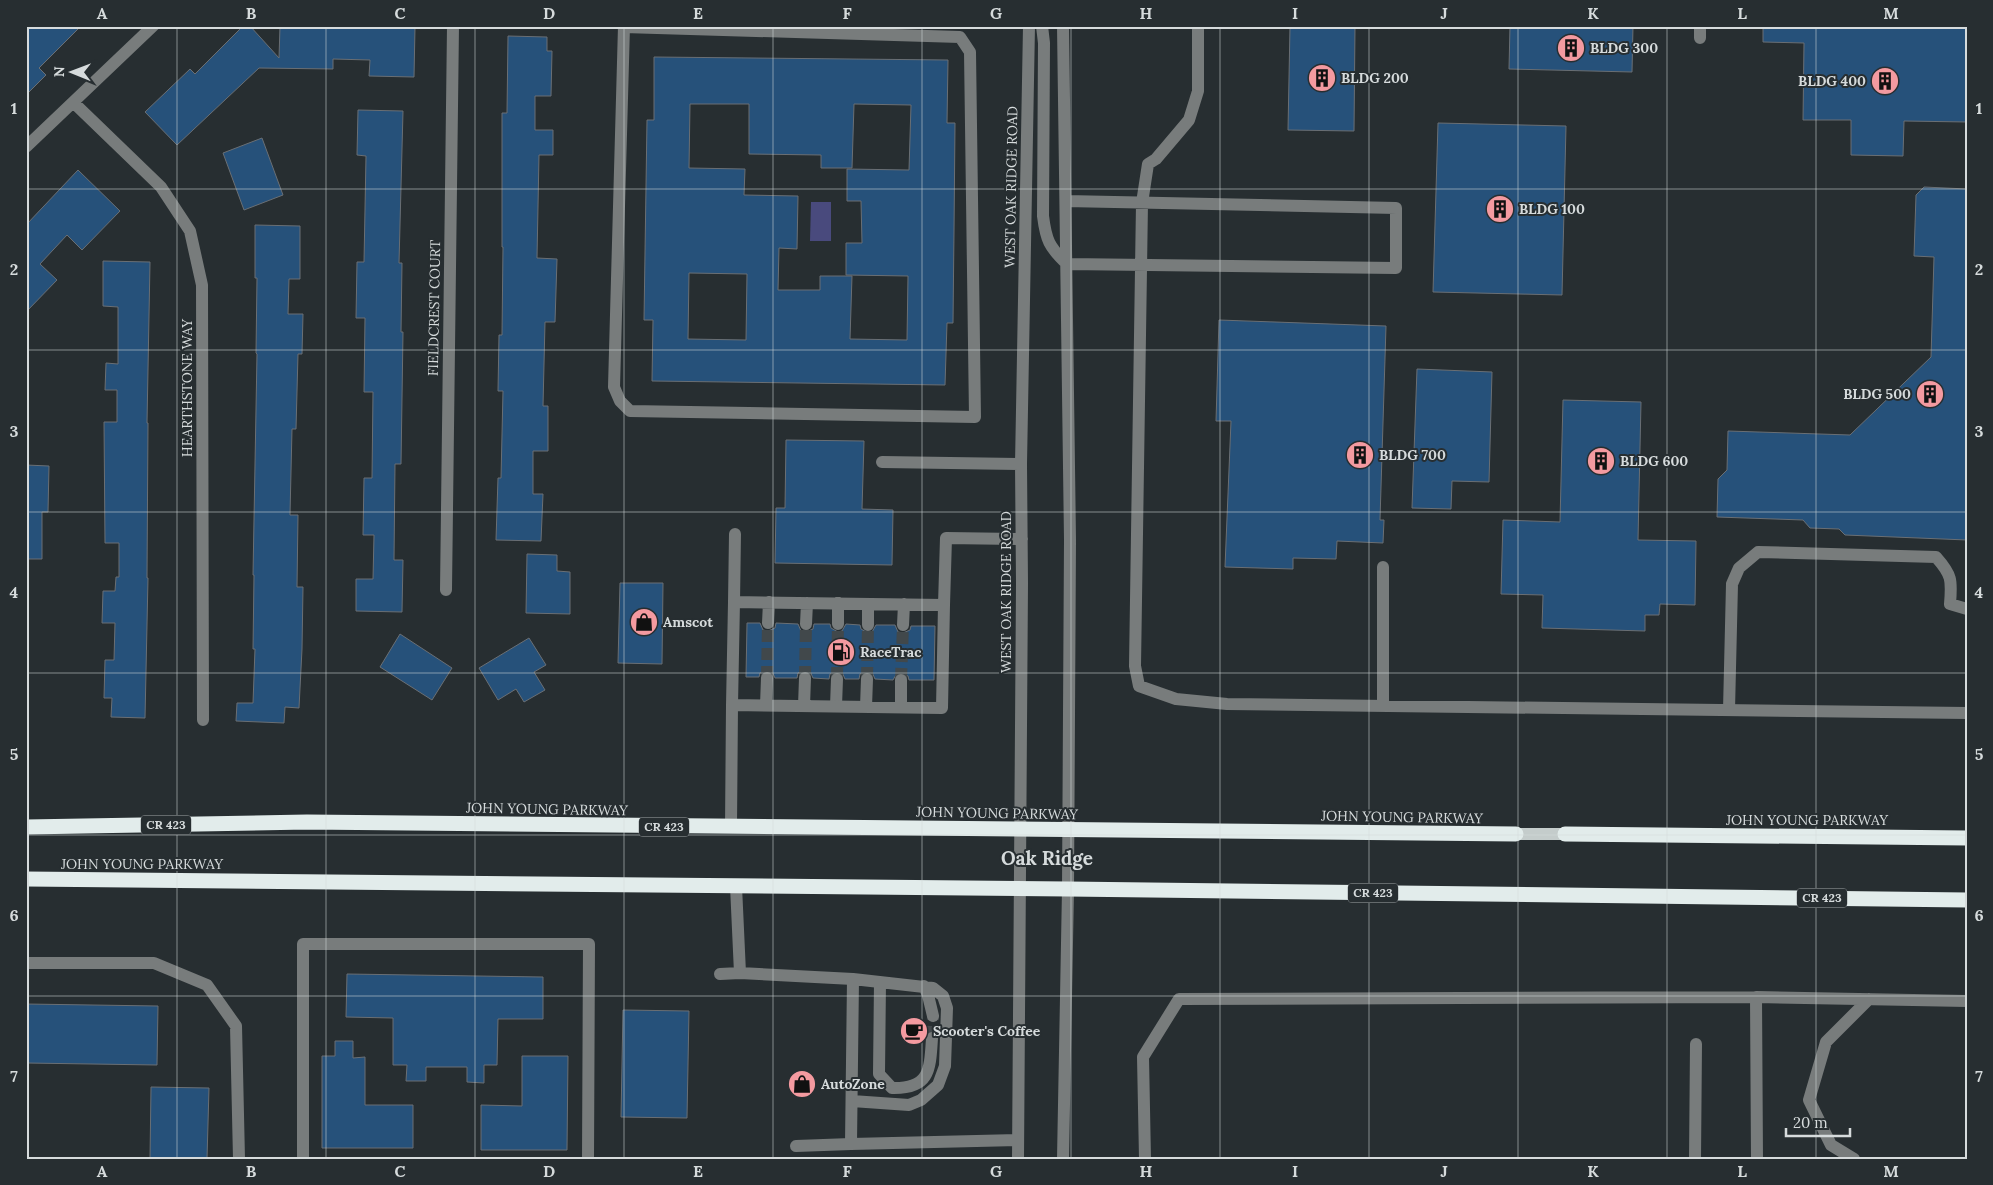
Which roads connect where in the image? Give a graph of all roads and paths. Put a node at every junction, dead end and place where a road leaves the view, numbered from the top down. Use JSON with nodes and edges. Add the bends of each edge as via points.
{"nodes":[{"id":1,"x":153,"y":26,"type":"edge"},
{"id":2,"x":453,"y":26,"type":"edge"},
{"id":3,"x":1029,"y":26,"type":"edge"},
{"id":4,"x":1042,"y":26,"type":"edge"},
{"id":5,"x":1063,"y":26,"type":"edge"},
{"id":6,"x":1198,"y":26,"type":"edge"},
{"id":7,"x":624,"y":27,"type":"edge"},
{"id":8,"x":74,"y":102,"type":"junction"},
{"id":9,"x":26,"y":147,"type":"edge"},
{"id":10,"x":1066,"y":201,"type":"junction"},
{"id":11,"x":1142,"y":203,"type":"junction"},
{"id":12,"x":1067,"y":264,"type":"junction"},
{"id":13,"x":1142,"y":265,"type":"junction"},
{"id":14,"x":882,"y":462,"type":"dead end"},
{"id":15,"x":1021,"y":464,"type":"junction"},
{"id":16,"x":735,"y":534,"type":"dead end"},
{"id":17,"x":1022,"y":539,"type":"junction"},
{"id":18,"x":1383,"y":567,"type":"dead end"},
{"id":19,"x":446,"y":590,"type":"dead end"},
{"id":20,"x":734,"y":602,"type":"junction"},
{"id":21,"x":769,"y":602,"type":"junction"},
{"id":22,"x":807,"y":603,"type":"junction"},
{"id":23,"x":838,"y":603,"type":"junction"},
{"id":24,"x":868,"y":604,"type":"junction"},
{"id":25,"x":904,"y":604,"type":"junction"},
{"id":26,"x":944,"y":604,"type":"junction"},
{"id":27,"x":1967,"y":609,"type":"edge"},
{"id":28,"x":768,"y":623,"type":"tunnel mouth"},
{"id":29,"x":806,"y":624,"type":"tunnel mouth"},
{"id":30,"x":838,"y":624,"type":"tunnel mouth"},
{"id":31,"x":868,"y":625,"type":"tunnel mouth"},
{"id":32,"x":903,"y":625,"type":"tunnel mouth"},
{"id":33,"x":767,"y":678,"type":"tunnel mouth"},
{"id":34,"x":805,"y":678,"type":"tunnel mouth"},
{"id":35,"x":837,"y":679,"type":"tunnel mouth"},
{"id":36,"x":866,"y":679,"type":"tunnel mouth"},
{"id":37,"x":901,"y":680,"type":"tunnel mouth"},
{"id":38,"x":732,"y":704,"type":"junction"},
{"id":39,"x":766,"y":705,"type":"junction"},
{"id":40,"x":804,"y":706,"type":"junction"},
{"id":41,"x":836,"y":706,"type":"junction"},
{"id":42,"x":1383,"y":706,"type":"junction"},
{"id":43,"x":866,"y":707,"type":"junction"},
{"id":44,"x":901,"y":708,"type":"junction"},
{"id":45,"x":1728,"y":710,"type":"junction"},
{"id":46,"x":1967,"y":713,"type":"edge"},
{"id":47,"x":203,"y":720,"type":"dead end"},
{"id":48,"x":26,"y":827,"type":"edge"},
{"id":49,"x":731,"y":827,"type":"junction"},
{"id":50,"x":1021,"y":829,"type":"junction"},
{"id":51,"x":1069,"y":830,"type":"junction"},
{"id":52,"x":1516,"y":834,"type":"joint"},
{"id":53,"x":1565,"y":834,"type":"joint"},
{"id":54,"x":1967,"y":838,"type":"edge"},
{"id":55,"x":26,"y":879,"type":"edge"},
{"id":56,"x":736,"y":886,"type":"junction"},
{"id":57,"x":1020,"y":888,"type":"junction"},
{"id":58,"x":1068,"y":889,"type":"junction"},
{"id":59,"x":1967,"y":900,"type":"edge"},
{"id":60,"x":26,"y":963,"type":"edge"},
{"id":61,"x":740,"y":973,"type":"junction"},
{"id":62,"x":720,"y":974,"type":"dead end"},
{"id":63,"x":853,"y":979,"type":"junction"},
{"id":64,"x":880,"y":982,"type":"junction"},
{"id":65,"x":924,"y":986,"type":"junction"},
{"id":66,"x":1756,"y":997,"type":"junction"},
{"id":67,"x":1869,"y":999,"type":"junction"},
{"id":68,"x":1967,"y":1001,"type":"edge"},
{"id":69,"x":933,"y":1016,"type":"tunnel mouth"},
{"id":70,"x":932,"y":1038,"type":"tunnel mouth"},
{"id":71,"x":1696,"y":1044,"type":"dead end"},
{"id":72,"x":892,"y":1088,"type":"junction"},
{"id":73,"x":852,"y":1101,"type":"junction"},
{"id":74,"x":892,"y":1104,"type":"junction"},
{"id":75,"x":1018,"y":1140,"type":"junction"},
{"id":76,"x":851,"y":1144,"type":"junction"},
{"id":77,"x":796,"y":1146,"type":"dead end"},
{"id":78,"x":238,"y":1159,"type":"edge"},
{"id":79,"x":303,"y":1159,"type":"edge"},
{"id":80,"x":588,"y":1159,"type":"edge"},
{"id":81,"x":1018,"y":1159,"type":"edge"},
{"id":82,"x":1063,"y":1159,"type":"edge"},
{"id":83,"x":1145,"y":1159,"type":"edge"},
{"id":84,"x":1695,"y":1159,"type":"edge"},
{"id":85,"x":1757,"y":1159,"type":"edge"},
{"id":86,"x":1854,"y":1159,"type":"edge"}],
"edges":[{"from":1,"to":8,"type":"street"},
{"from":2,"to":19,"type":"street","name":"FIELDCREST COURT"},
{"from":3,"to":15,"type":"street","name":"WEST OAK RIDGE ROAD"},
{"from":4,"to":12,"type":"street","via":[[1043,216],[1046,238]]},
{"from":5,"to":10,"type":"street"},
{"from":6,"to":11,"type":"street","via":[[1198,92],[1189,120],[1148,164]]},
{"from":7,"to":7,"type":"street","via":[[614,387],[620,401],[630,411],[975,417],[970,52],[960,37]]},
{"from":8,"to":9,"type":"street"},
{"from":8,"to":47,"type":"street","name":"HEARTHSTONE WAY","via":[[161,187],[190,231],[202,285]]},
{"from":10,"to":11,"type":"street"},
{"from":10,"to":12,"type":"street"},
{"from":11,"to":13,"type":"street"},
{"from":11,"to":13,"type":"street","via":[[1396,208],[1397,231],[1396,268]]},
{"from":12,"to":13,"type":"street"},
{"from":12,"to":51,"type":"street"},
{"from":13,"to":42,"type":"street","via":[[1136,666],[1139,686],[1176,699],[1227,704]]},
{"from":14,"to":15,"type":"street"},
{"from":15,"to":17,"type":"street","name":"WEST OAK RIDGE ROAD"},
{"from":16,"to":20,"type":"street"},
{"from":17,"to":26,"type":"street","via":[[946,538]]},
{"from":17,"to":50,"type":"street","name":"WEST OAK RIDGE ROAD"},
{"from":18,"to":42,"type":"street"},
{"from":20,"to":21,"type":"street"},
{"from":20,"to":38,"type":"street"},
{"from":21,"to":22,"type":"street"},
{"from":21,"to":28,"type":"street"},
{"from":22,"to":23,"type":"street"},
{"from":22,"to":29,"type":"street"},
{"from":23,"to":24,"type":"street"},
{"from":23,"to":30,"type":"street"},
{"from":24,"to":25,"type":"street"},
{"from":24,"to":31,"type":"street"},
{"from":25,"to":26,"type":"street"},
{"from":25,"to":32,"type":"street"},
{"from":26,"to":44,"type":"street","via":[[942,708]]},
{"from":27,"to":45,"type":"street","via":[[1950,604],[1952,586],[1948,569],[1936,557],[1758,552],[1739,568],[1732,584]]},
{"from":33,"to":39,"type":"street"},
{"from":34,"to":40,"type":"street"},
{"from":35,"to":41,"type":"street"},
{"from":36,"to":43,"type":"street"},
{"from":37,"to":44,"type":"street"},
{"from":38,"to":39,"type":"street"},
{"from":38,"to":49,"type":"street"},
{"from":39,"to":40,"type":"street"},
{"from":40,"to":41,"type":"street"},
{"from":41,"to":43,"type":"street"},
{"from":42,"to":45,"type":"street"},
{"from":43,"to":44,"type":"street"},
{"from":45,"to":46,"type":"street"},
{"from":48,"to":49,"type":"highway","name":"JOHN YOUNG PARKWAY","number":"CR 423","via":[[307,822]]},
{"from":49,"to":50,"type":"highway","name":"JOHN YOUNG PARKWAY","number":"CR 423"},
{"from":50,"to":51,"type":"highway","name":"JOHN YOUNG PARKWAY","number":"CR 423"},
{"from":50,"to":57,"type":"street","name":"WEST OAK RIDGE ROAD"},
{"from":51,"to":52,"type":"highway","name":"JOHN YOUNG PARKWAY","number":"CR 423"},
{"from":51,"to":58,"type":"street"},
{"from":52,"to":53,"type":"main road","name":"JOHN YOUNG PARKWAY","number":"CR 423"},
{"from":53,"to":54,"type":"highway","name":"JOHN YOUNG PARKWAY","number":"CR 423"},
{"from":55,"to":56,"type":"highway","name":"JOHN YOUNG PARKWAY","number":"CR 423"},
{"from":56,"to":57,"type":"highway","name":"JOHN YOUNG PARKWAY","number":"CR 423"},
{"from":56,"to":61,"type":"street"},
{"from":57,"to":58,"type":"highway","name":"JOHN YOUNG PARKWAY","number":"CR 423"},
{"from":57,"to":75,"type":"street","name":"WEST OAK RIDGE ROAD"},
{"from":58,"to":59,"type":"highway","name":"JOHN YOUNG PARKWAY","number":"CR 423"},
{"from":58,"to":82,"type":"street"},
{"from":60,"to":78,"type":"street","via":[[154,963],[208,985],[236,1026]]},
{"from":61,"to":62,"type":"street"},
{"from":61,"to":63,"type":"street"},
{"from":63,"to":64,"type":"street"},
{"from":63,"to":73,"type":"street"},
{"from":64,"to":65,"type":"street"},
{"from":64,"to":72,"type":"street","via":[[879,1074]]},
{"from":65,"to":69,"type":"street"},
{"from":65,"to":74,"type":"street","via":[[934,988],[943,996],[947,1008],[945,1066],[938,1085],[921,1100],[909,1105]]},
{"from":66,"to":67,"type":"street"},
{"from":66,"to":83,"type":"street","via":[[1179,999],[1143,1057]]},
{"from":66,"to":85,"type":"street"},
{"from":67,"to":68,"type":"street"},
{"from":67,"to":86,"type":"street","via":[[1826,1042],[1809,1100],[1831,1145]]},
{"from":70,"to":72,"type":"street","via":[[930,1065],[925,1078],[917,1085]]},
{"from":71,"to":84,"type":"street"},
{"from":72,"to":74,"type":"street"},
{"from":73,"to":74,"type":"street"},
{"from":73,"to":76,"type":"street"},
{"from":75,"to":76,"type":"street"},
{"from":75,"to":81,"type":"street","name":"WEST OAK RIDGE ROAD"},
{"from":76,"to":77,"type":"street"},
{"from":79,"to":80,"type":"street","via":[[303,944],[589,944]]}]}
